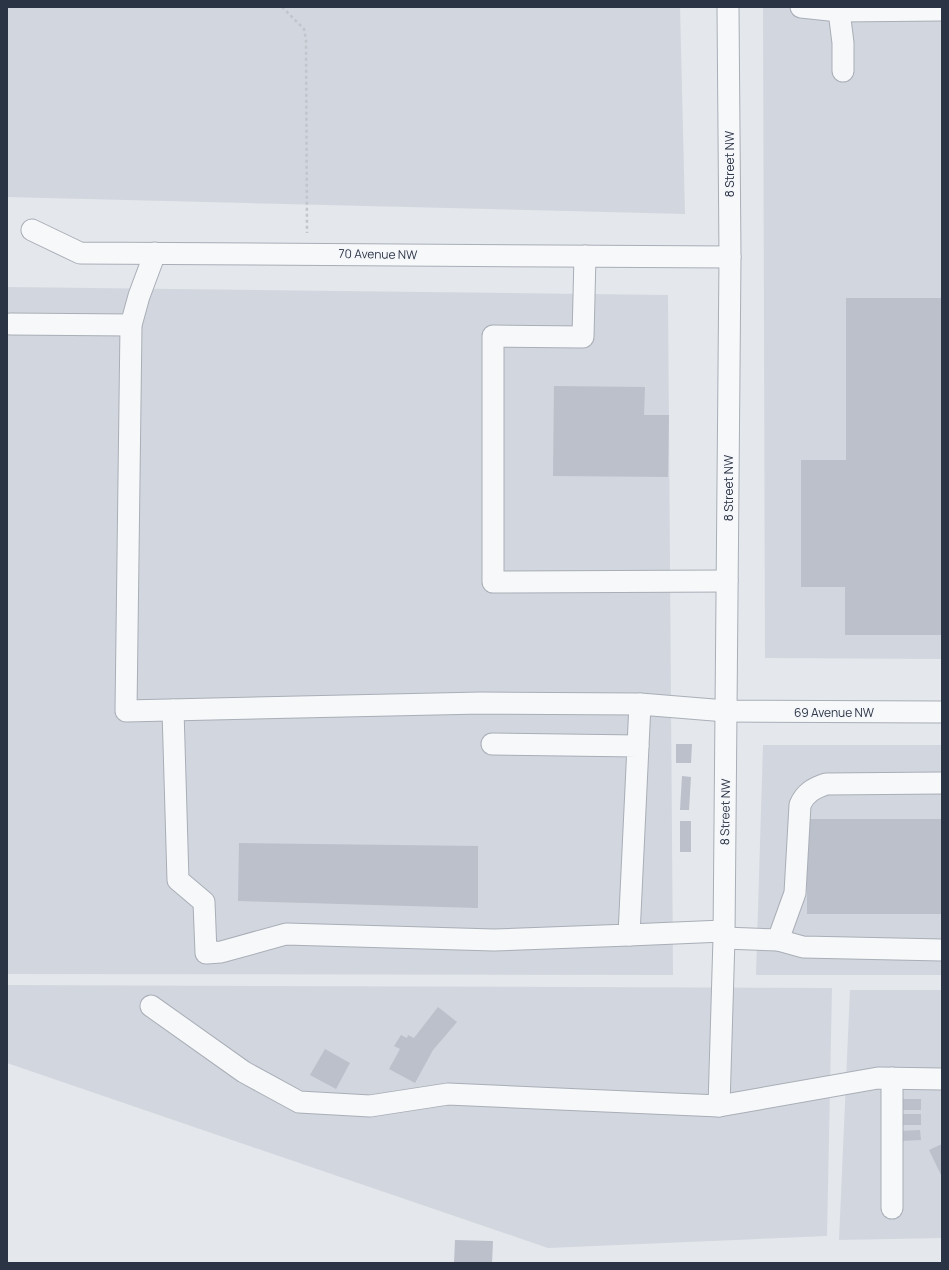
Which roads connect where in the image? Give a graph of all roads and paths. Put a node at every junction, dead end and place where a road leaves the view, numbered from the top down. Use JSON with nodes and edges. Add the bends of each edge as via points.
{"nodes":[{"id":1,"x":282,"y":7,"type":"edge"},
{"id":2,"x":728,"y":7,"type":"edge"},
{"id":3,"x":801,"y":7,"type":"edge"},
{"id":4,"x":806,"y":7,"type":"edge"},
{"id":5,"x":942,"y":10,"type":"edge"},
{"id":6,"x":839,"y":11,"type":"junction"},
{"id":7,"x":843,"y":71,"type":"dead end"},
{"id":8,"x":32,"y":230,"type":"dead end"},
{"id":9,"x":155,"y":253,"type":"junction"},
{"id":10,"x":307,"y":254,"type":"junction"},
{"id":11,"x":585,"y":256,"type":"junction"},
{"id":12,"x":730,"y":257,"type":"junction"},
{"id":13,"x":10,"y":324,"type":"dead end"},
{"id":14,"x":131,"y":325,"type":"junction"},
{"id":15,"x":727,"y":581,"type":"junction"},
{"id":16,"x":640,"y":704,"type":"junction"},
{"id":17,"x":173,"y":710,"type":"junction"},
{"id":18,"x":726,"y":712,"type":"junction"},
{"id":19,"x":942,"y":712,"type":"edge"},
{"id":20,"x":492,"y":744,"type":"dead end"},
{"id":21,"x":638,"y":746,"type":"junction"},
{"id":22,"x":942,"y":783,"type":"edge"},
{"id":23,"x":724,"y":935,"type":"junction"},
{"id":24,"x":629,"y":936,"type":"junction"},
{"id":25,"x":778,"y":940,"type":"junction"},
{"id":26,"x":942,"y":950,"type":"edge"},
{"id":27,"x":151,"y":1006,"type":"dead end"},
{"id":28,"x":892,"y":1078,"type":"junction"},
{"id":29,"x":942,"y":1079,"type":"edge"},
{"id":30,"x":719,"y":1106,"type":"junction"},
{"id":31,"x":892,"y":1208,"type":"dead end"}],
"edges":[{"from":1,"to":10,"type":"path","via":[[304,29],[306,40]]},
{"from":2,"to":12,"type":"street","name":"8 Street NW"},
{"from":3,"to":4,"type":"street"},
{"from":4,"to":6,"type":"street"},
{"from":5,"to":6,"type":"street"},
{"from":6,"to":7,"type":"street"},
{"from":8,"to":9,"type":"street","name":"70 Avenue NW","via":[[80,253]]},
{"from":9,"to":10,"type":"street","name":"70 Avenue NW"},
{"from":9,"to":14,"type":"street"},
{"from":10,"to":11,"type":"street","name":"70 Avenue NW"},
{"from":11,"to":12,"type":"street","name":"70 Avenue NW"},
{"from":11,"to":15,"type":"street","via":[[583,337],[493,336],[493,582]]},
{"from":12,"to":15,"type":"street","name":"8 Street NW"},
{"from":13,"to":14,"type":"street"},
{"from":14,"to":17,"type":"street","name":"69 Avenue NW","via":[[126,711]]},
{"from":15,"to":18,"type":"street","name":"8 Street NW"},
{"from":16,"to":17,"type":"street","name":"69 Avenue NW","via":[[474,703]]},
{"from":16,"to":18,"type":"street","name":"69 Avenue NW"},
{"from":16,"to":21,"type":"street"},
{"from":17,"to":24,"type":"street","via":[[178,880],[204,902],[206,953],[221,952],[286,934],[494,940]]},
{"from":18,"to":19,"type":"street","name":"69 Avenue NW"},
{"from":18,"to":23,"type":"street","name":"8 Street NW"},
{"from":20,"to":21,"type":"street"},
{"from":21,"to":24,"type":"street"},
{"from":22,"to":25,"type":"street","via":[[826,784],[807,794],[800,806],[795,893]]},
{"from":23,"to":24,"type":"street"},
{"from":23,"to":25,"type":"street"},
{"from":23,"to":30,"type":"street","name":"8 Street NW"},
{"from":25,"to":26,"type":"street","via":[[803,947]]},
{"from":27,"to":30,"type":"street","via":[[244,1072],[299,1102],[370,1106],[448,1094]]},
{"from":28,"to":29,"type":"street"},
{"from":28,"to":30,"type":"street","via":[[878,1078]]},
{"from":28,"to":31,"type":"street"}]}
